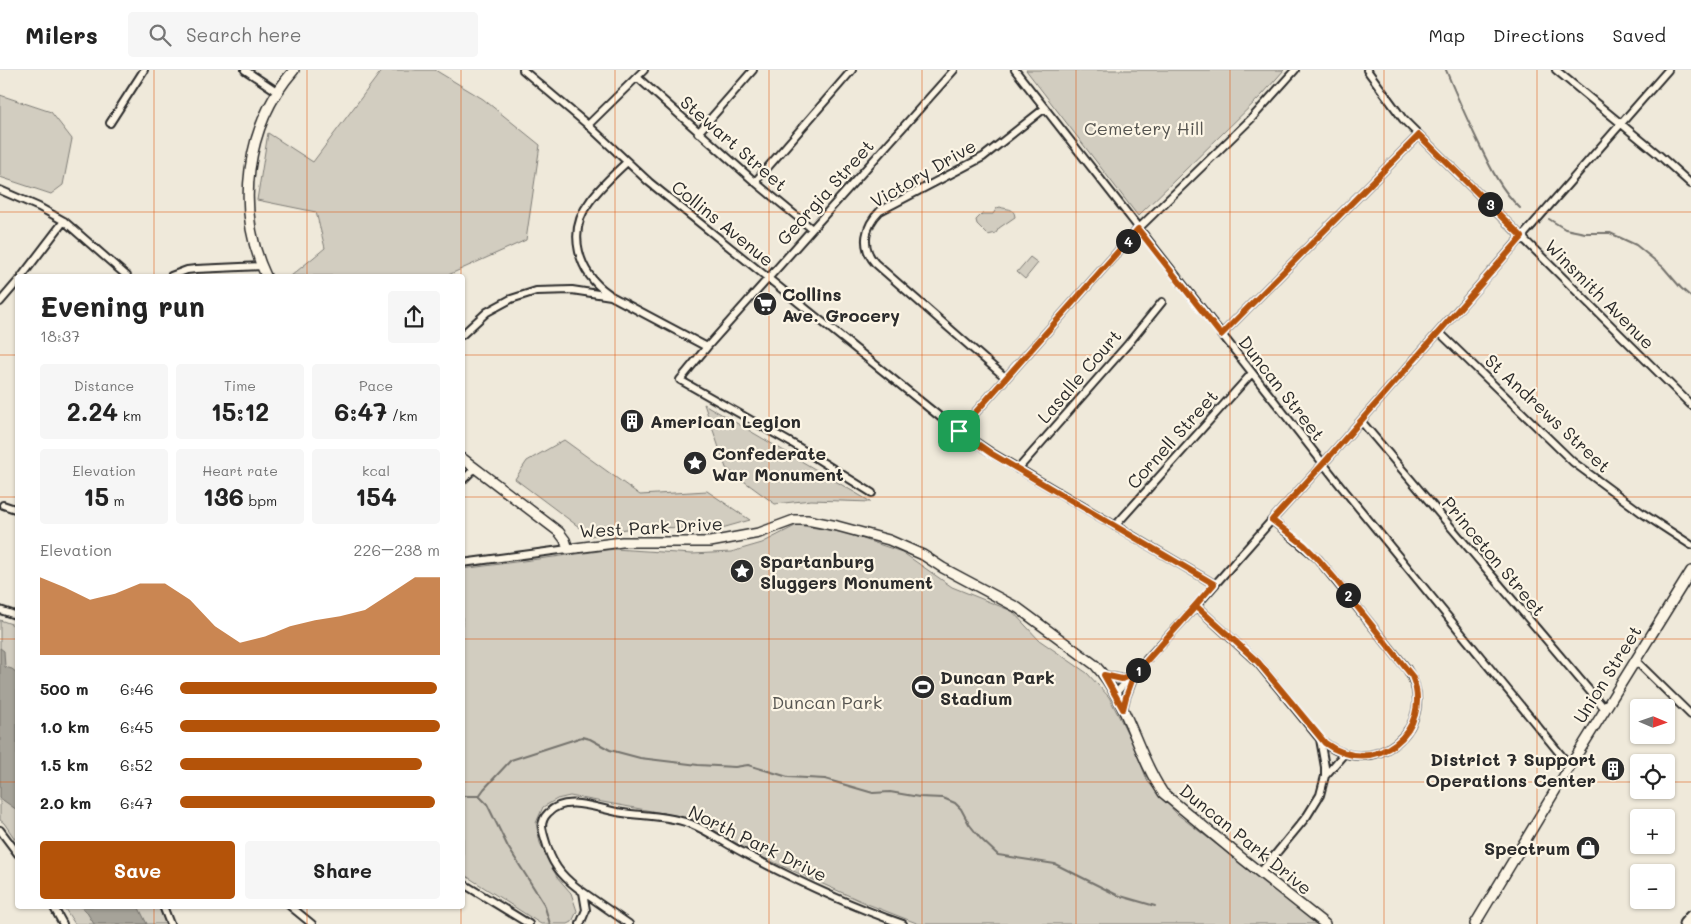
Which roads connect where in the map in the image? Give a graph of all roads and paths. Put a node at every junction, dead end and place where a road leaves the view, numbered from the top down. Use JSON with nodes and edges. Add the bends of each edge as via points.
{"nodes":[{"id":1,"x":144,"y":70,"type":"edge"},
{"id":2,"x":245,"y":70,"type":"edge"},
{"id":3,"x":294,"y":70,"type":"edge"},
{"id":4,"x":523,"y":70,"type":"edge"},
{"id":5,"x":644,"y":70,"type":"edge"},
{"id":6,"x":753,"y":70,"type":"edge"},
{"id":7,"x":852,"y":70,"type":"edge"},
{"id":8,"x":954,"y":70,"type":"edge"},
{"id":9,"x":1015,"y":70,"type":"edge"},
{"id":10,"x":1296,"y":70,"type":"edge"},
{"id":11,"x":1367,"y":70,"type":"edge"},
{"id":12,"x":1556,"y":70,"type":"edge"},
{"id":13,"x":1668,"y":70,"type":"edge"},
{"id":14,"x":637,"y":77,"type":"junction"},
{"id":15,"x":278,"y":92,"type":"junction"},
{"id":16,"x":1045,"y":108,"type":"junction"},
{"id":17,"x":110,"y":123,"type":"dead end"},
{"id":18,"x":1621,"y":124,"type":"junction"},
{"id":19,"x":588,"y":125,"type":"junction"},
{"id":20,"x":698,"y":133,"type":"junction"},
{"id":21,"x":1419,"y":135,"type":"junction"},
{"id":22,"x":627,"y":162,"type":"junction"},
{"id":23,"x":755,"y":182,"type":"junction"},
{"id":24,"x":1691,"y":184,"type":"edge"},
{"id":25,"x":0,"y":190,"type":"edge"},
{"id":26,"x":64,"y":221,"type":"junction"},
{"id":27,"x":812,"y":229,"type":"junction"},
{"id":28,"x":1138,"y":229,"type":"junction"},
{"id":29,"x":1522,"y":237,"type":"junction"},
{"id":30,"x":262,"y":266,"type":"junction"},
{"id":31,"x":24,"y":274,"type":"edge"},
{"id":32,"x":125,"y":274,"type":"edge"},
{"id":33,"x":176,"y":274,"type":"edge"},
{"id":34,"x":265,"y":274,"type":"edge"},
{"id":35,"x":768,"y":279,"type":"junction"},
{"id":36,"x":15,"y":284,"type":"edge"},
{"id":37,"x":611,"y":296,"type":"junction"},
{"id":38,"x":0,"y":302,"type":"edge"},
{"id":39,"x":1162,"y":302,"type":"dead end"},
{"id":40,"x":465,"y":332,"type":"edge"},
{"id":41,"x":1439,"y":332,"type":"junction"},
{"id":42,"x":1221,"y":335,"type":"junction"},
{"id":43,"x":706,"y":347,"type":"junction"},
{"id":44,"x":1252,"y":374,"type":"junction"},
{"id":45,"x":1006,"y":378,"type":"junction"},
{"id":46,"x":1691,"y":405,"type":"edge"},
{"id":47,"x":1361,"y":421,"type":"junction"},
{"id":48,"x":959,"y":431,"type":"junction"},
{"id":49,"x":465,"y":460,"type":"edge"},
{"id":50,"x":1323,"y":464,"type":"junction"},
{"id":51,"x":475,"y":468,"type":"junction"},
{"id":52,"x":1018,"y":469,"type":"junction"},
{"id":53,"x":465,"y":478,"type":"edge"},
{"id":54,"x":872,"y":493,"type":"dead end"},
{"id":55,"x":3,"y":505,"type":"dead end"},
{"id":56,"x":15,"y":509,"type":"edge"},
{"id":57,"x":1272,"y":520,"type":"junction"},
{"id":58,"x":1115,"y":526,"type":"junction"},
{"id":59,"x":1691,"y":545,"type":"edge"},
{"id":60,"x":568,"y":549,"type":"junction"},
{"id":61,"x":465,"y":563,"type":"edge"},
{"id":62,"x":1691,"y":570,"type":"edge"},
{"id":63,"x":1214,"y":584,"type":"junction"},
{"id":64,"x":1196,"y":606,"type":"junction"},
{"id":65,"x":0,"y":610,"type":"edge"},
{"id":66,"x":15,"y":615,"type":"edge"},
{"id":67,"x":1635,"y":660,"type":"junction"},
{"id":68,"x":1104,"y":675,"type":"junction"},
{"id":69,"x":1134,"y":675,"type":"junction"},
{"id":70,"x":1115,"y":694,"type":"junction"},
{"id":71,"x":1123,"y":709,"type":"junction"},
{"id":72,"x":1605,"y":709,"type":"junction"},
{"id":73,"x":1691,"y":715,"type":"edge"},
{"id":74,"x":1320,"y":738,"type":"junction"},
{"id":75,"x":1344,"y":754,"type":"junction"},
{"id":76,"x":1570,"y":766,"type":"junction"},
{"id":77,"x":1325,"y":776,"type":"junction"},
{"id":78,"x":0,"y":830,"type":"edge"},
{"id":79,"x":15,"y":850,"type":"edge"},
{"id":80,"x":1260,"y":873,"type":"junction"},
{"id":81,"x":465,"y":885,"type":"edge"},
{"id":82,"x":583,"y":892,"type":"junction"},
{"id":83,"x":55,"y":909,"type":"edge"},
{"id":84,"x":164,"y":909,"type":"edge"},
{"id":85,"x":294,"y":909,"type":"edge"},
{"id":86,"x":1691,"y":917,"type":"edge"},
{"id":87,"x":63,"y":924,"type":"edge"},
{"id":88,"x":170,"y":924,"type":"edge"},
{"id":89,"x":312,"y":924,"type":"edge"},
{"id":90,"x":528,"y":924,"type":"edge"},
{"id":91,"x":580,"y":924,"type":"edge"},
{"id":92,"x":629,"y":924,"type":"edge"},
{"id":93,"x":903,"y":924,"type":"edge"},
{"id":94,"x":1325,"y":924,"type":"edge"},
{"id":95,"x":1475,"y":924,"type":"edge"},
{"id":96,"x":1684,"y":924,"type":"edge"}],
"edges":[{"from":1,"to":17,"type":"street"},
{"from":2,"to":15,"type":"street"},
{"from":3,"to":15,"type":"street"},
{"from":4,"to":19,"type":"street","name":"Collins Avenue"},
{"from":5,"to":14,"type":"street"},
{"from":6,"to":20,"type":"street"},
{"from":7,"to":23,"type":"street"},
{"from":8,"to":27,"type":"street","name":"Georgia Street"},
{"from":9,"to":16,"type":"street","name":"Duncan Street"},
{"from":10,"to":28,"type":"street","via":[[1251,119]]},
{"from":11,"to":21,"type":"street","name":"Winsmith Avenue"},
{"from":12,"to":18,"type":"street"},
{"from":13,"to":18,"type":"street"},
{"from":14,"to":19,"type":"street"},
{"from":14,"to":20,"type":"street","name":"Stewart Street"},
{"from":15,"to":30,"type":"street","via":[[257,141],[248,184],[250,225]]},
{"from":16,"to":28,"type":"street","name":"Duncan Street"},
{"from":16,"to":45,"type":"street","name":"Victory Drive","via":[[983,157],[880,211],[868,226],[866,235],[867,250],[875,263]]},
{"from":18,"to":24,"type":"street"},
{"from":18,"to":29,"type":"street"},
{"from":19,"to":22,"type":"street","name":"Collins Avenue"},
{"from":20,"to":23,"type":"street","name":"Stewart Street"},
{"from":21,"to":29,"type":"street","name":"Winsmith Avenue"},
{"from":21,"to":42,"type":"street"},
{"from":22,"to":35,"type":"street","name":"Collins Avenue"},
{"from":22,"to":37,"type":"street","via":[[590,200],[577,230],[584,268],[591,279]]},
{"from":23,"to":27,"type":"street","name":"Stewart Street"},
{"from":25,"to":26,"type":"street","via":[[40,206]]},
{"from":26,"to":31,"type":"street"},
{"from":26,"to":32,"type":"street"},
{"from":27,"to":35,"type":"street","name":"Georgia Street"},
{"from":28,"to":42,"type":"street","name":"Duncan Street"},
{"from":28,"to":45,"type":"street"},
{"from":29,"to":41,"type":"street"},
{"from":29,"to":46,"type":"street","name":"Winsmith Avenue"},
{"from":30,"to":33,"type":"street","via":[[187,270]]},
{"from":30,"to":34,"type":"street"},
{"from":35,"to":43,"type":"street","name":"Georgia Street"},
{"from":35,"to":48,"type":"street","name":"Collins Avenue"},
{"from":36,"to":38,"type":"street"},
{"from":37,"to":40,"type":"street","via":[[572,290],[529,292],[494,307]]},
{"from":37,"to":43,"type":"street"},
{"from":39,"to":52,"type":"street","name":"Lasalle Court"},
{"from":41,"to":47,"type":"street"},
{"from":41,"to":59,"type":"street","name":"St Andrews Street","via":[[1584,471]]},
{"from":42,"to":44,"type":"street","name":"Duncan Street"},
{"from":43,"to":54,"type":"street","name":"Georgia Street","via":[[680,380]]},
{"from":44,"to":50,"type":"street","name":"Duncan Street"},
{"from":44,"to":58,"type":"street","name":"Cornell Street"},
{"from":45,"to":48,"type":"street"},
{"from":47,"to":50,"type":"street"},
{"from":47,"to":72,"type":"street","name":"Princeton Street"},
{"from":48,"to":52,"type":"street","name":"Collins Avenue"},
{"from":49,"to":51,"type":"street"},
{"from":50,"to":57,"type":"street"},
{"from":50,"to":76,"type":"street","name":"Duncan Street"},
{"from":51,"to":53,"type":"street"},
{"from":51,"to":60,"type":"street","via":[[558,532]]},
{"from":52,"to":58,"type":"street","name":"Collins Avenue"},
{"from":55,"to":56,"type":"street"},
{"from":57,"to":63,"type":"street"},
{"from":57,"to":75,"type":"street","via":[[1304,545],[1336,580],[1408,669],[1416,684],[1413,721],[1396,744],[1370,755]]},
{"from":58,"to":63,"type":"street","name":"Collins Avenue"},
{"from":60,"to":61,"type":"street","name":"West Park Drive"},
{"from":60,"to":68,"type":"street","name":"West Park Drive","via":[[622,542],[710,542],[759,533],[794,520],[837,526],[909,548],[1012,604],[1085,656]]},
{"from":62,"to":67,"type":"street","name":"Union Street"},
{"from":63,"to":64,"type":"street"},
{"from":64,"to":69,"type":"street"},
{"from":64,"to":74,"type":"street","via":[[1258,662]]},
{"from":65,"to":66,"type":"street"},
{"from":67,"to":72,"type":"street","name":"Union Street"},
{"from":67,"to":73,"type":"street"},
{"from":68,"to":69,"type":"street","via":[[1122,679]]},
{"from":68,"to":70,"type":"street","name":"West Park Drive"},
{"from":69,"to":70,"type":"street"},
{"from":69,"to":71,"type":"street"},
{"from":70,"to":71,"type":"street","name":"Duncan Park Drive"},
{"from":71,"to":80,"type":"street","name":"Duncan Park Drive","via":[[1163,793]]},
{"from":72,"to":76,"type":"street","name":"Union Street"},
{"from":74,"to":75,"type":"street"},
{"from":74,"to":77,"type":"street"},
{"from":75,"to":77,"type":"street"},
{"from":76,"to":95,"type":"street","name":"Union Street"},
{"from":77,"to":80,"type":"street","via":[[1312,809]]},
{"from":78,"to":79,"type":"street"},
{"from":80,"to":94,"type":"street","name":"Duncan Park Drive"},
{"from":81,"to":90,"type":"street"},
{"from":82,"to":91,"type":"street","via":[[586,910]]},
{"from":82,"to":92,"type":"street"},
{"from":82,"to":93,"type":"street","name":"North Park Drive","via":[[557,869],[542,827],[543,819],[558,805],[567,803],[692,824],[728,846],[804,883]]},
{"from":83,"to":87,"type":"street"},
{"from":84,"to":88,"type":"street"},
{"from":85,"to":89,"type":"street"},
{"from":86,"to":96,"type":"highway"}]}
